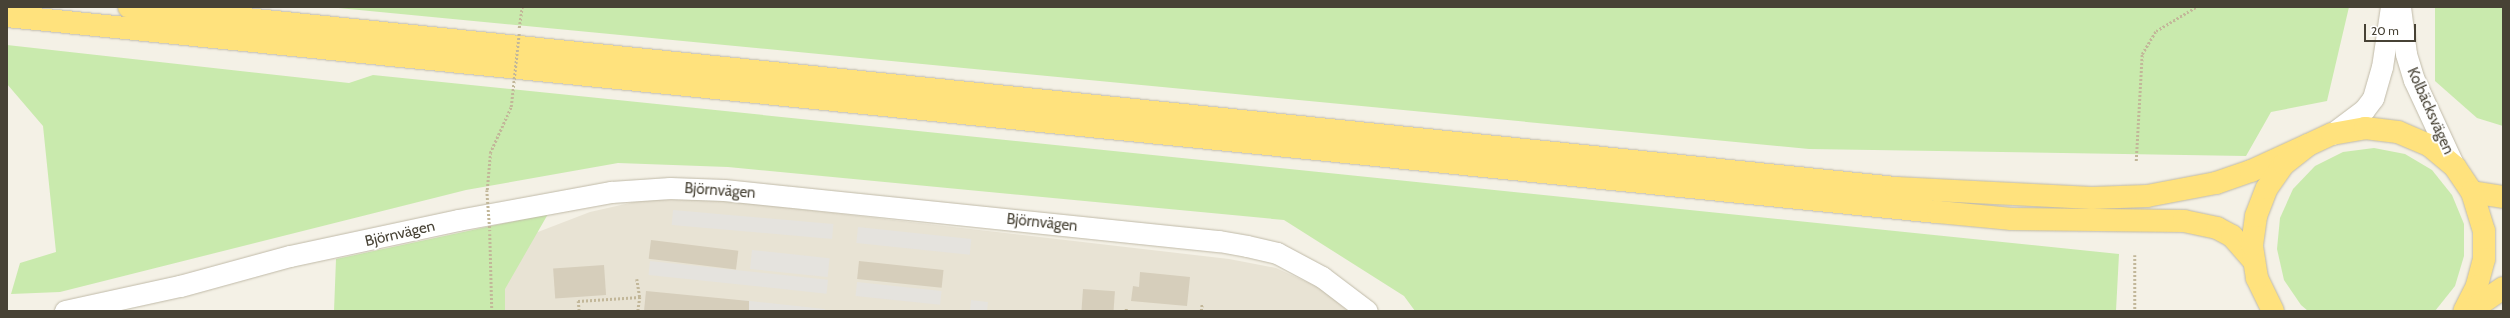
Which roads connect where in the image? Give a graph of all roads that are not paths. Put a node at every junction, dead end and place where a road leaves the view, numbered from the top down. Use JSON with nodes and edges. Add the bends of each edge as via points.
{"nodes":[{"id":1,"x":129,"y":7,"type":"edge"},
{"id":2,"x":2391,"y":7,"type":"edge"},
{"id":3,"x":2400,"y":7,"type":"edge"},
{"id":4,"x":7,"y":16,"type":"edge"},
{"id":5,"x":2332,"y":134,"type":"junction"},
{"id":6,"x":2308,"y":145,"type":"junction"},
{"id":7,"x":2455,"y":167,"type":"junction"},
{"id":8,"x":2472,"y":192,"type":"junction"},
{"id":9,"x":2503,"y":196,"type":"edge"},
{"id":10,"x":2255,"y":269,"type":"junction"},
{"id":11,"x":2503,"y":288,"type":"edge"},
{"id":12,"x":65,"y":311,"type":"edge"},
{"id":13,"x":1367,"y":311,"type":"edge"},
{"id":14,"x":2256,"y":311,"type":"edge"},
{"id":15,"x":2273,"y":311,"type":"edge"},
{"id":16,"x":2464,"y":311,"type":"edge"},
{"id":17,"x":2470,"y":311,"type":"edge"}],
"edges":[{"from":1,"to":6,"type":"highway","via":[[1903,189],[2092,198],[2147,196],[2216,183],[2251,171]]},
{"from":2,"to":5,"type":"street","name":"Kolbäcksvägen","via":[[2382,67],[2373,98],[2364,110]]},
{"from":3,"to":7,"type":"street","name":"Kolbäcksvägen","via":[[2406,54],[2414,80]]},
{"from":4,"to":10,"type":"highway","via":[[1938,212],[2020,219],[2184,221],[2218,228],[2232,236]]},
{"from":5,"to":6,"type":"highway"},
{"from":5,"to":7,"type":"highway","via":[[2365,128],[2398,132],[2429,145]]},
{"from":6,"to":10,"type":"highway","via":[[2284,164],[2267,188],[2253,230]]},
{"from":7,"to":8,"type":"highway"},
{"from":8,"to":9,"type":"highway"},
{"from":8,"to":16,"type":"highway","via":[[2482,218],[2484,259],[2477,286]]},
{"from":10,"to":14,"type":"highway"},
{"from":10,"to":15,"type":"highway"},
{"from":11,"to":17,"type":"highway"},
{"from":12,"to":13,"type":"street","name":"Björnvägen","via":[[180,286],[290,256],[458,220],[611,192],[670,188],[724,190],[1240,244],[1277,253],[1322,277]]}]}
